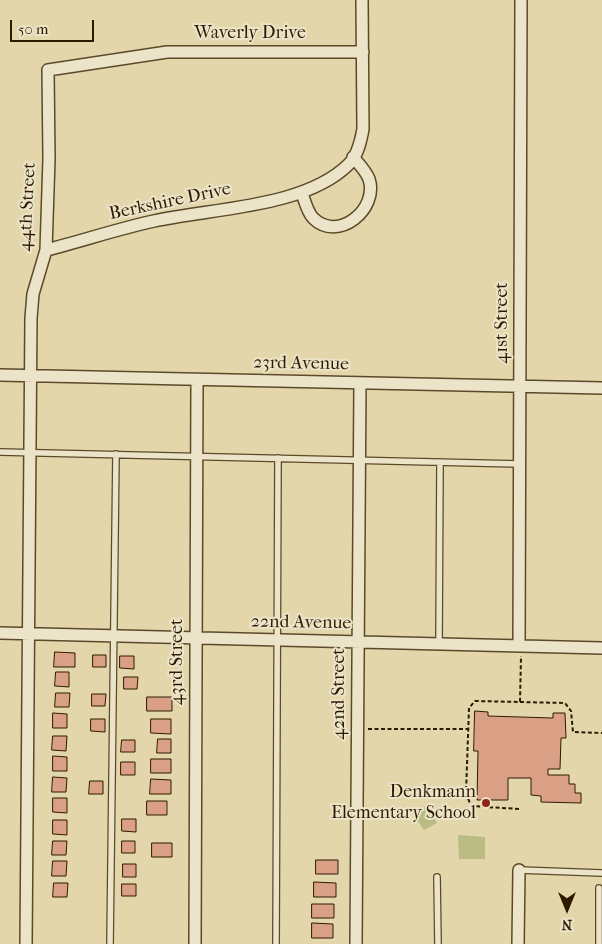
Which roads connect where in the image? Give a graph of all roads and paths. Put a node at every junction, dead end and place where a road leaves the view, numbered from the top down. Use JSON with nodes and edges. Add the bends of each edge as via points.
{"nodes":[{"id":1,"x":362,"y":0,"type":"edge"},
{"id":2,"x":521,"y":0,"type":"edge"},
{"id":3,"x":363,"y":52,"type":"junction"},
{"id":4,"x":48,"y":70,"type":"joint"},
{"id":5,"x":353,"y":157,"type":"junction"},
{"id":6,"x":302,"y":193,"type":"junction"},
{"id":7,"x":46,"y":250,"type":"junction"},
{"id":8,"x":0,"y":375,"type":"edge"},
{"id":9,"x":32,"y":376,"type":"junction"},
{"id":10,"x":196,"y":380,"type":"junction"},
{"id":11,"x":360,"y":383,"type":"junction"},
{"id":12,"x":520,"y":387,"type":"junction"},
{"id":13,"x":602,"y":388,"type":"edge"},
{"id":14,"x":0,"y":452,"type":"edge"},
{"id":15,"x":30,"y":452,"type":"junction"},
{"id":16,"x":116,"y":454,"type":"junction"},
{"id":17,"x":196,"y":456,"type":"junction"},
{"id":18,"x":278,"y":458,"type":"junction"},
{"id":19,"x":358,"y":461,"type":"junction"},
{"id":20,"x":440,"y":462,"type":"junction"},
{"id":21,"x":521,"y":464,"type":"junction"},
{"id":22,"x":0,"y":633,"type":"edge"},
{"id":23,"x":28,"y":633,"type":"junction"},
{"id":24,"x":113,"y":636,"type":"junction"},
{"id":25,"x":195,"y":638,"type":"junction"},
{"id":26,"x":276,"y":640,"type":"junction"},
{"id":27,"x":358,"y":642,"type":"junction"},
{"id":28,"x":439,"y":644,"type":"junction"},
{"id":29,"x":518,"y":646,"type":"junction"},
{"id":30,"x":602,"y":648,"type":"edge"},
{"id":31,"x":520,"y":702,"type":"junction"},
{"id":32,"x":357,"y":728,"type":"junction"},
{"id":33,"x":468,"y":729,"type":"junction"},
{"id":34,"x":602,"y":733,"type":"edge"},
{"id":35,"x":518,"y":809,"type":"dead end"},
{"id":36,"x":519,"y":870,"type":"joint"},
{"id":37,"x":602,"y":873,"type":"edge"},
{"id":38,"x":437,"y":877,"type":"dead end"},
{"id":39,"x":599,"y":888,"type":"dead end"},
{"id":40,"x":26,"y":944,"type":"edge"},
{"id":41,"x":110,"y":944,"type":"edge"},
{"id":42,"x":195,"y":944,"type":"edge"},
{"id":43,"x":276,"y":944,"type":"edge"},
{"id":44,"x":356,"y":944,"type":"edge"},
{"id":45,"x":438,"y":944,"type":"edge"},
{"id":46,"x":518,"y":944,"type":"edge"},
{"id":47,"x":599,"y":944,"type":"edge"}],
"edges":[{"from":1,"to":3,"type":"street","name":"Berkshire Drive"},
{"from":2,"to":12,"type":"street","name":"41st Street"},
{"from":3,"to":4,"type":"street","name":"Waverly Drive","via":[[167,52]]},
{"from":3,"to":5,"type":"street","name":"Berkshire Drive","via":[[363,129]]},
{"from":4,"to":7,"type":"street","name":"44th Street"},
{"from":5,"to":6,"type":"street","name":"Berkshire Drive","via":[[349,164]]},
{"from":5,"to":6,"type":"street","via":[[366,172],[371,190],[368,205],[354,220],[336,225],[320,222],[309,212]]},
{"from":6,"to":7,"type":"street","name":"Berkshire Drive","via":[[153,221]]},
{"from":7,"to":9,"type":"street","name":"44th Street","via":[[33,294]]},
{"from":8,"to":9,"type":"street","name":"23rd Avenue"},
{"from":9,"to":10,"type":"street","name":"23rd Avenue"},
{"from":9,"to":15,"type":"street","name":"44th Street"},
{"from":10,"to":11,"type":"street","name":"23rd Avenue"},
{"from":10,"to":17,"type":"street","name":"43rd Street"},
{"from":11,"to":12,"type":"street","name":"23rd Avenue"},
{"from":11,"to":19,"type":"street","name":"42nd Street"},
{"from":12,"to":13,"type":"street","name":"23rd Avenue"},
{"from":12,"to":21,"type":"street","name":"41st Street"},
{"from":14,"to":15,"type":"lane"},
{"from":15,"to":16,"type":"lane"},
{"from":15,"to":23,"type":"street","name":"44th Street"},
{"from":16,"to":17,"type":"lane"},
{"from":16,"to":24,"type":"lane"},
{"from":17,"to":18,"type":"lane"},
{"from":17,"to":25,"type":"street","name":"43rd Street"},
{"from":18,"to":19,"type":"lane"},
{"from":18,"to":26,"type":"lane"},
{"from":19,"to":20,"type":"lane"},
{"from":19,"to":27,"type":"street","name":"42nd Street"},
{"from":20,"to":21,"type":"lane"},
{"from":20,"to":28,"type":"lane"},
{"from":21,"to":29,"type":"street","name":"41st Street"},
{"from":22,"to":23,"type":"street","name":"22nd Avenue"},
{"from":23,"to":24,"type":"street","name":"22nd Avenue"},
{"from":23,"to":40,"type":"street","name":"44th Street"},
{"from":24,"to":25,"type":"street","name":"22nd Avenue"},
{"from":24,"to":41,"type":"lane"},
{"from":25,"to":26,"type":"street","name":"22nd Avenue"},
{"from":25,"to":42,"type":"street","name":"43rd Street"},
{"from":26,"to":27,"type":"street","name":"22nd Avenue"},
{"from":26,"to":43,"type":"lane"},
{"from":27,"to":28,"type":"street","name":"22nd Avenue"},
{"from":27,"to":32,"type":"street","name":"42nd Street"},
{"from":28,"to":29,"type":"street","name":"22nd Avenue"},
{"from":29,"to":30,"type":"street","name":"22nd Avenue"},
{"from":29,"to":31,"type":"path","via":[[522,654]]},
{"from":31,"to":33,"type":"path","via":[[475,701],[469,708]]},
{"from":31,"to":34,"type":"path","via":[[565,703],[571,711],[573,732]]},
{"from":32,"to":33,"type":"path"},
{"from":32,"to":44,"type":"street","name":"42nd Street"},
{"from":33,"to":35,"type":"path","via":[[466,793],[471,806]]},
{"from":36,"to":37,"type":"lane"},
{"from":36,"to":46,"type":"street"},
{"from":38,"to":45,"type":"lane"},
{"from":39,"to":47,"type":"lane"}]}
